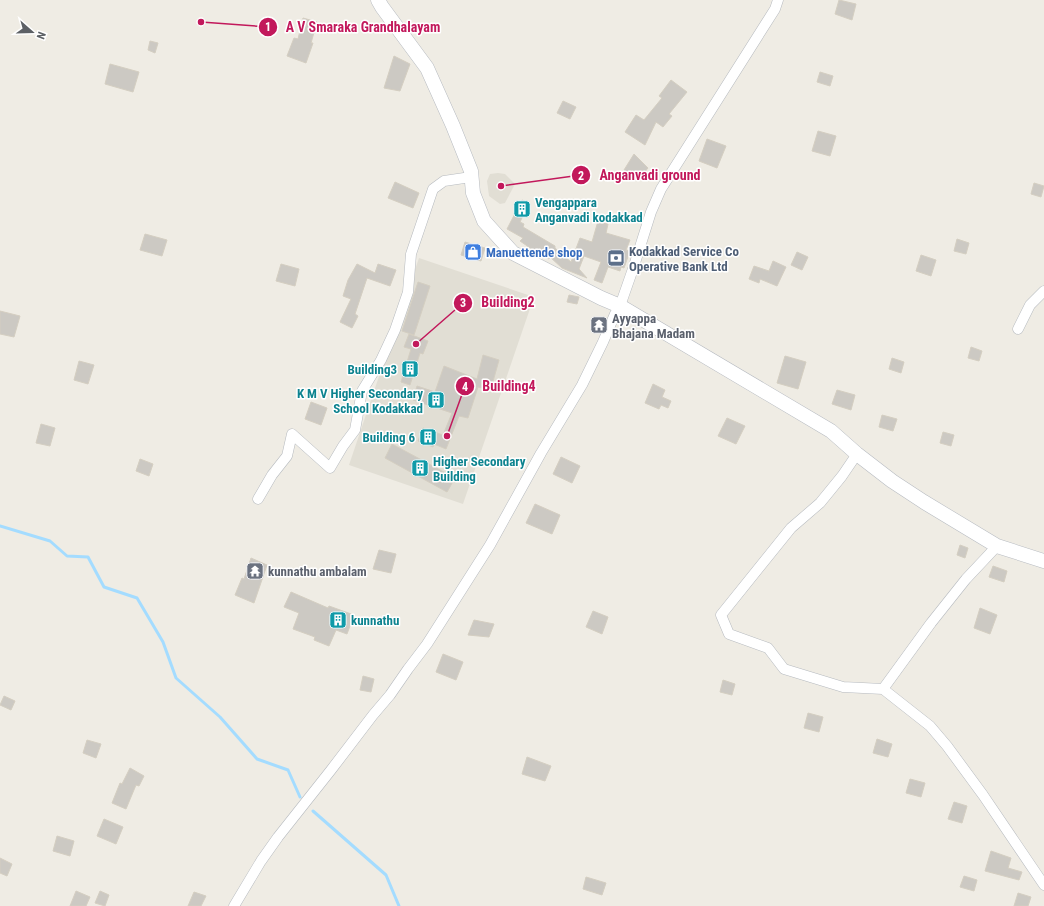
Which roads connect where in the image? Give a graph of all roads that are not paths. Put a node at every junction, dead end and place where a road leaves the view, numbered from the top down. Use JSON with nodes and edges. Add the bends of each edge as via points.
{"nodes":[{"id":1,"x":378,"y":0,"type":"edge"},
{"id":2,"x":778,"y":0,"type":"edge"},
{"id":3,"x":471,"y":177,"type":"junction"},
{"id":4,"x":1044,"y":291,"type":"edge"},
{"id":5,"x":620,"y":306,"type":"junction"},
{"id":6,"x":1018,"y":329,"type":"dead end"},
{"id":7,"x":857,"y":454,"type":"junction"},
{"id":8,"x":258,"y":499,"type":"dead end"},
{"id":9,"x":997,"y":546,"type":"junction"},
{"id":10,"x":1044,"y":561,"type":"edge"},
{"id":11,"x":883,"y":689,"type":"junction"},
{"id":12,"x":1044,"y":885,"type":"edge"},
{"id":13,"x":234,"y":906,"type":"edge"}],
"edges":[{"from":1,"to":3,"type":"main road","via":[[427,68],[453,126]]},
{"from":2,"to":5,"type":"street","via":[[775,9],[661,189],[646,225]]},
{"from":3,"to":5,"type":"main road","via":[[484,221],[513,253]]},
{"from":3,"to":8,"type":"street","via":[[444,181],[433,189],[411,254],[408,292],[395,330],[362,391],[355,430],[330,468],[292,434],[287,456]]},
{"from":4,"to":6,"type":"street","via":[[1030,305]]},
{"from":5,"to":7,"type":"main road","via":[[831,432]]},
{"from":5,"to":13,"type":"street","via":[[582,385],[500,529],[427,644],[278,837]]},
{"from":7,"to":9,"type":"main road","via":[[911,494]]},
{"from":7,"to":11,"type":"street","via":[[820,503],[791,528],[721,615],[729,634],[768,648],[784,669],[843,687]]},
{"from":9,"to":10,"type":"main road"},
{"from":9,"to":11,"type":"street","via":[[966,578],[930,622]]},
{"from":11,"to":12,"type":"street","via":[[930,726],[947,746]]}]}
